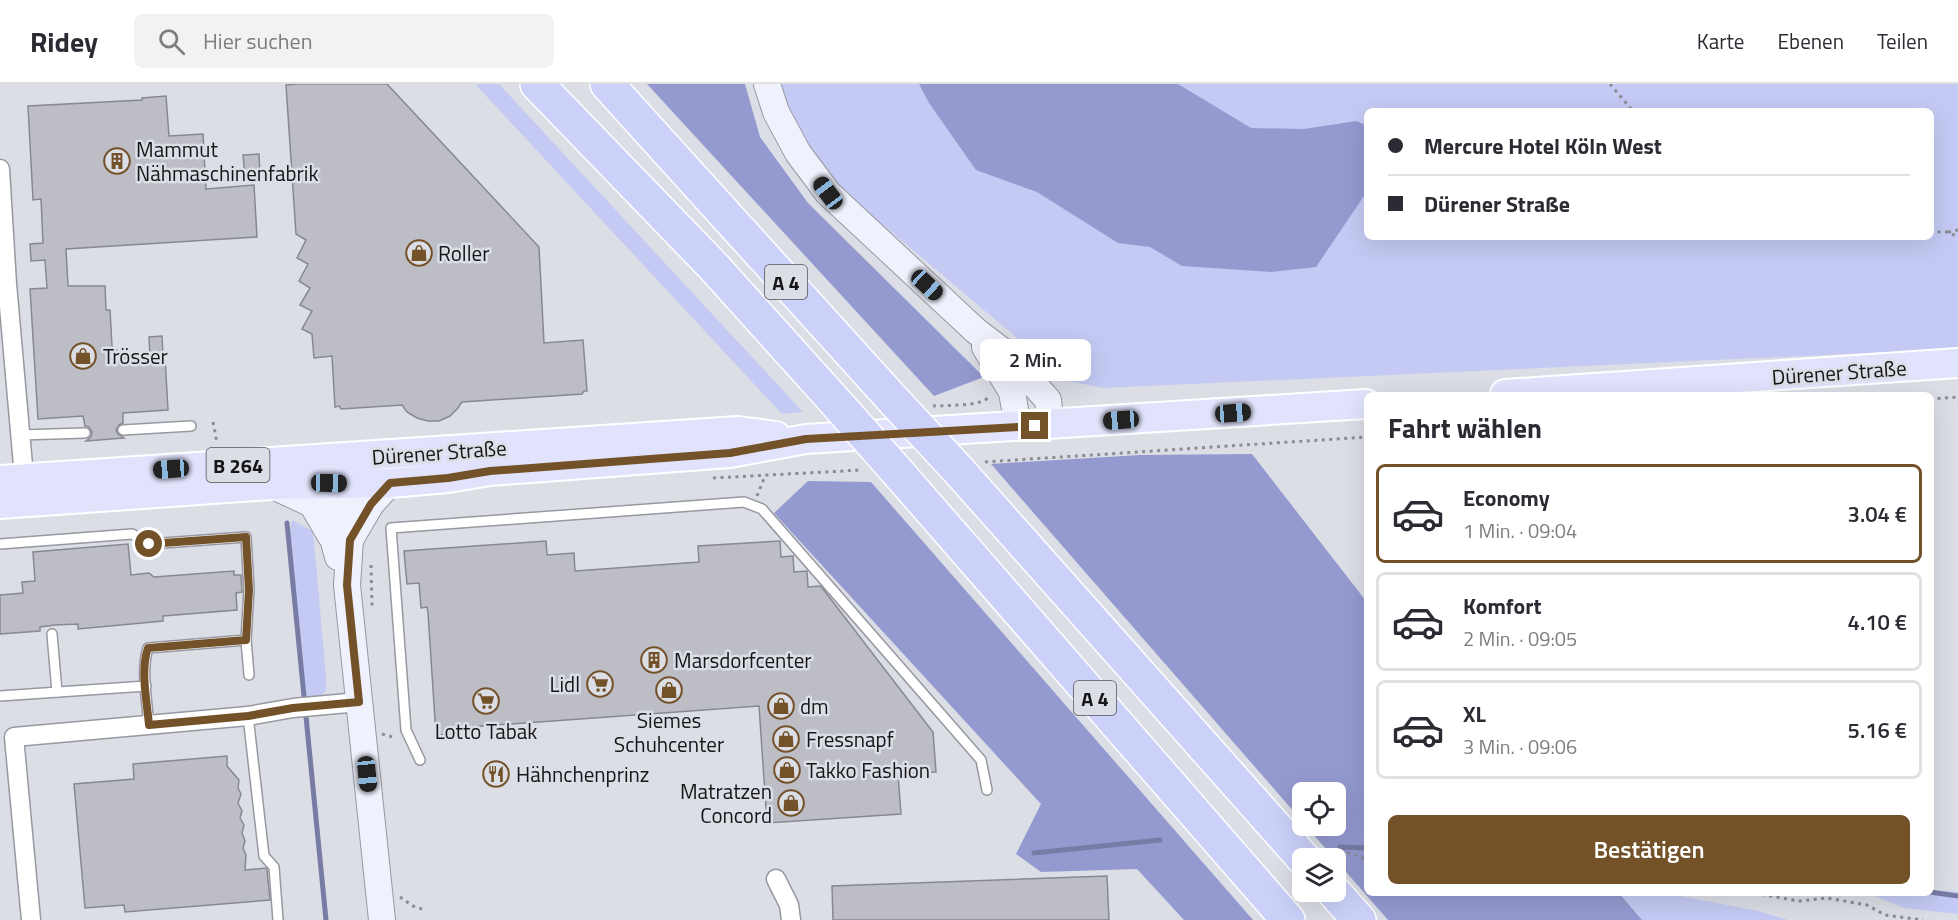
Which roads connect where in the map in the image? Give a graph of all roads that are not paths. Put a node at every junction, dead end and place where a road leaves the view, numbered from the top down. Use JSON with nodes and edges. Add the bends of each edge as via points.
{"nodes":[{"id":1,"x":537,"y":84,"type":"edge"},
{"id":2,"x":607,"y":84,"type":"edge"},
{"id":3,"x":767,"y":84,"type":"edge"},
{"id":4,"x":0,"y":169,"type":"edge"},
{"id":5,"x":3,"y":261,"type":"edge"},
{"id":6,"x":976,"y":331,"type":"junction"},
{"id":7,"x":1958,"y":363,"type":"edge"},
{"id":8,"x":1534,"y":392,"type":"edge"},
{"id":9,"x":1364,"y":404,"type":"edge"},
{"id":10,"x":1052,"y":425,"type":"junction"},
{"id":11,"x":191,"y":426,"type":"dead end"},
{"id":12,"x":1018,"y":427,"type":"junction"},
{"id":13,"x":123,"y":430,"type":"dead end"},
{"id":14,"x":85,"y":433,"type":"dead end"},
{"id":15,"x":20,"y":435,"type":"junction"},
{"id":16,"x":806,"y":439,"type":"junction"},
{"id":17,"x":339,"y":471,"type":"junction"},
{"id":18,"x":390,"y":483,"type":"junction"},
{"id":19,"x":271,"y":485,"type":"junction"},
{"id":20,"x":13,"y":491,"type":"edge"},
{"id":21,"x":342,"y":541,"type":"junction"},
{"id":22,"x":0,"y":544,"type":"edge"},
{"id":23,"x":52,"y":634,"type":"dead end"},
{"id":24,"x":246,"y":640,"type":"junction"},
{"id":25,"x":249,"y":675,"type":"dead end"},
{"id":26,"x":146,"y":686,"type":"junction"},
{"id":27,"x":57,"y":692,"type":"junction"},
{"id":28,"x":0,"y":696,"type":"edge"},
{"id":29,"x":359,"y":702,"type":"junction"},
{"id":30,"x":248,"y":716,"type":"junction"},
{"id":31,"x":149,"y":725,"type":"junction"},
{"id":32,"x":420,"y":760,"type":"dead end"},
{"id":33,"x":987,"y":790,"type":"dead end"},
{"id":34,"x":1295,"y":848,"type":"edge"},
{"id":35,"x":776,"y":879,"type":"dead end"},
{"id":36,"x":1343,"y":902,"type":"edge"},
{"id":37,"x":31,"y":920,"type":"edge"},
{"id":38,"x":278,"y":920,"type":"edge"},
{"id":39,"x":382,"y":920,"type":"edge"},
{"id":40,"x":791,"y":920,"type":"edge"},
{"id":41,"x":1288,"y":920,"type":"edge"},
{"id":42,"x":1359,"y":920,"type":"edge"}],
"edges":[{"from":1,"to":41,"type":"highway","number":"A 4","bridge":true,"via":[[713,266],[840,407],[886,472]]},
{"from":2,"to":34,"type":"highway","number":"A 4","bridge":true,"via":[[896,403],[967,467]]},
{"from":3,"to":6,"type":"main road","via":[[776,112],[798,153],[828,193]]},
{"from":4,"to":5,"type":"street"},
{"from":5,"to":15,"type":"street"},
{"from":6,"to":10,"type":"main road","via":[[1005,353],[1043,392]]},
{"from":6,"to":12,"type":"main road","via":[[1012,392]]},
{"from":7,"to":8,"type":"main road","name":"Dürener Straße"},
{"from":9,"to":10,"type":"main road","name":"Dürener Straße","number":"B 264"},
{"from":10,"to":12,"type":"main road","name":"Dürener Straße","number":"B 264"},
{"from":11,"to":13,"type":"lane"},
{"from":12,"to":16,"type":"main road","name":"Dürener Straße","number":"B 264"},
{"from":14,"to":15,"type":"lane"},
{"from":15,"to":20,"type":"street"},
{"from":16,"to":17,"type":"main road","name":"Dürener Straße","number":"B 264","via":[[738,431]]},
{"from":16,"to":18,"type":"main road","name":"Dürener Straße","number":"B 264","via":[[730,453],[490,471]]},
{"from":17,"to":18,"type":"main road","name":"Dürener Straße","number":"B 264"},
{"from":17,"to":19,"type":"main road","name":"Dürener Straße","number":"B 264"},
{"from":17,"to":20,"type":"main road","name":"Dürener Straße","number":"B 264"},
{"from":17,"to":21,"type":"main road"},
{"from":18,"to":21,"type":"main road"},
{"from":19,"to":20,"type":"main road","name":"Dürener Straße","number":"B 264"},
{"from":19,"to":21,"type":"main road","number":"B 264","via":[[312,504]]},
{"from":21,"to":29,"type":"main road"},
{"from":22,"to":24,"type":"lane","via":[[132,534],[149,544],[246,537]]},
{"from":23,"to":27,"type":"lane"},
{"from":24,"to":25,"type":"lane"},
{"from":24,"to":26,"type":"lane","via":[[148,648]]},
{"from":26,"to":27,"type":"lane"},
{"from":26,"to":31,"type":"lane"},
{"from":27,"to":28,"type":"lane"},
{"from":29,"to":30,"type":"street"},
{"from":29,"to":39,"type":"main road"},
{"from":30,"to":31,"type":"street"},
{"from":30,"to":38,"type":"lane","via":[[264,856],[274,867]]},
{"from":31,"to":37,"type":"street","via":[[14,737]]},
{"from":32,"to":33,"type":"lane","via":[[406,730],[391,528],[744,502],[762,509],[981,760]]},
{"from":35,"to":40,"type":"street","via":[[789,904]]},
{"from":36,"to":42,"type":"highway"}]}
